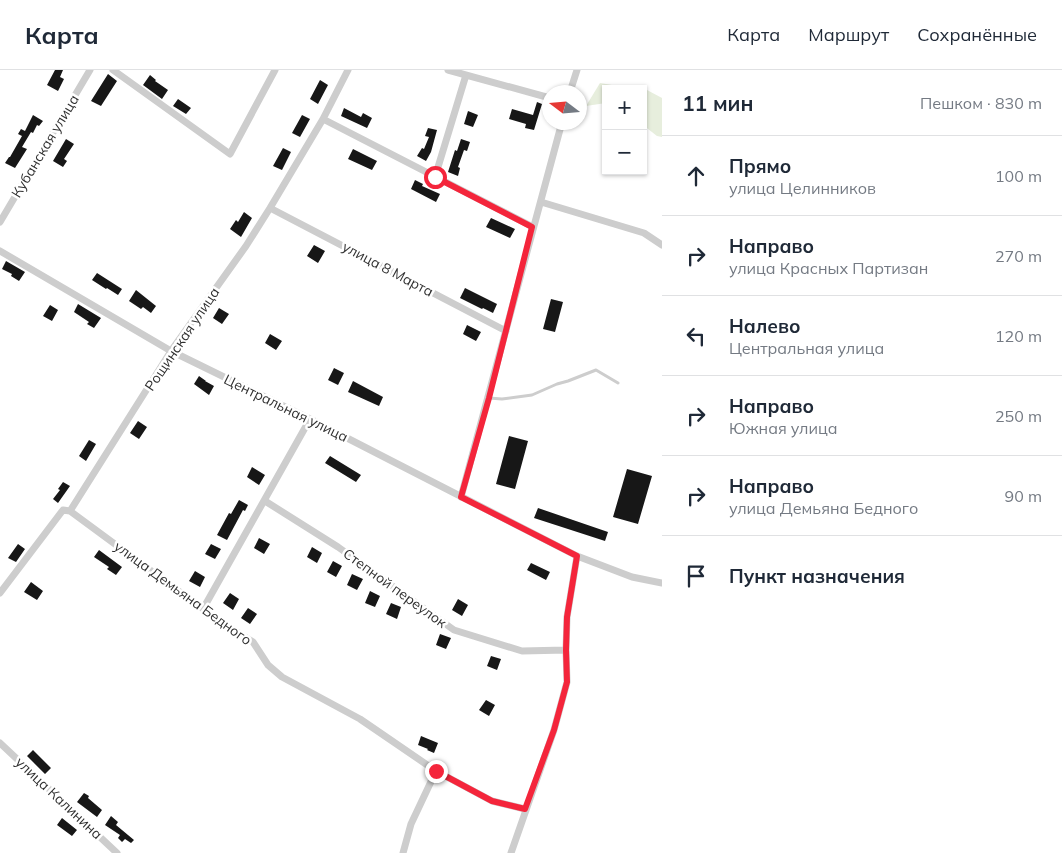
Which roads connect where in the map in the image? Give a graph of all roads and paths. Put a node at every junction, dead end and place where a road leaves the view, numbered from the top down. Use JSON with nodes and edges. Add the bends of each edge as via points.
{"nodes":[{"id":1,"x":90,"y":70,"type":"edge"},
{"id":2,"x":113,"y":70,"type":"edge"},
{"id":3,"x":275,"y":70,"type":"edge"},
{"id":4,"x":348,"y":70,"type":"edge"},
{"id":5,"x":448,"y":70,"type":"edge"},
{"id":6,"x":577,"y":70,"type":"edge"},
{"id":7,"x":466,"y":75,"type":"junction"},
{"id":8,"x":572,"y":85,"type":"edge"},
{"id":9,"x":542,"y":96,"type":"edge"},
{"id":10,"x":323,"y":119,"type":"junction"},
{"id":11,"x":560,"y":130,"type":"edge"},
{"id":12,"x":435,"y":177,"type":"junction"},
{"id":13,"x":540,"y":202,"type":"junction"},
{"id":14,"x":270,"y":208,"type":"junction"},
{"id":15,"x":0,"y":222,"type":"edge"},
{"id":16,"x":532,"y":227,"type":"junction"},
{"id":17,"x":662,"y":245,"type":"edge"},
{"id":18,"x":0,"y":251,"type":"edge"},
{"id":19,"x":506,"y":331,"type":"junction"},
{"id":20,"x":171,"y":351,"type":"junction"},
{"id":21,"x":618,"y":383,"type":"dead end"},
{"id":22,"x":489,"y":398,"type":"junction"},
{"id":23,"x":310,"y":419,"type":"junction"},
{"id":24,"x":461,"y":497,"type":"junction"},
{"id":25,"x":265,"y":501,"type":"junction"},
{"id":26,"x":70,"y":511,"type":"junction"},
{"id":27,"x":577,"y":556,"type":"junction"},
{"id":28,"x":662,"y":582,"type":"edge"},
{"id":29,"x":0,"y":593,"type":"edge"},
{"id":30,"x":203,"y":609,"type":"junction"},
{"id":31,"x":566,"y":650,"type":"junction"},
{"id":32,"x":0,"y":744,"type":"edge"},
{"id":33,"x":436,"y":771,"type":"junction"},
{"id":34,"x":525,"y":809,"type":"junction"},
{"id":35,"x":118,"y":853,"type":"edge"},
{"id":36,"x":403,"y":853,"type":"edge"},
{"id":37,"x":511,"y":853,"type":"edge"}],
"edges":[{"from":1,"to":15,"type":"street","name":"Кубанская улица"},
{"from":2,"to":3,"type":"street","via":[[230,154]]},
{"from":4,"to":10,"type":"street","name":"Рощинская улица"},
{"from":5,"to":7,"type":"street"},
{"from":6,"to":8,"type":"street"},
{"from":7,"to":9,"type":"street"},
{"from":7,"to":12,"type":"street"},
{"from":10,"to":12,"type":"street"},
{"from":10,"to":14,"type":"street","name":"Рощинская улица"},
{"from":11,"to":13,"type":"street"},
{"from":12,"to":16,"type":"street"},
{"from":13,"to":16,"type":"street"},
{"from":13,"to":17,"type":"street","via":[[644,233]]},
{"from":14,"to":19,"type":"street","name":"улица 8 Марта"},
{"from":14,"to":20,"type":"street","name":"Рощинская улица"},
{"from":16,"to":19,"type":"street"},
{"from":18,"to":20,"type":"street","name":"Центральная улица"},
{"from":19,"to":22,"type":"street"},
{"from":20,"to":23,"type":"street","name":"Центральная улица"},
{"from":20,"to":26,"type":"street","name":"Рощинская улица"},
{"from":21,"to":22,"type":"lane","via":[[596,370],[532,395]]},
{"from":22,"to":24,"type":"street"},
{"from":23,"to":24,"type":"street","name":"Центральная улица"},
{"from":23,"to":25,"type":"street"},
{"from":24,"to":27,"type":"street","name":"Центральная улица"},
{"from":25,"to":30,"type":"street"},
{"from":25,"to":31,"type":"street","name":"Степной переулок","via":[[338,547],[454,630],[522,651]]},
{"from":26,"to":29,"type":"street","name":"Рощинская улица","via":[[63,510]]},
{"from":26,"to":30,"type":"street","name":"улица Демьяна Бедного"},
{"from":27,"to":28,"type":"street","name":"Центральная улица","via":[[632,577]]},
{"from":27,"to":31,"type":"street","via":[[567,617]]},
{"from":30,"to":33,"type":"street","name":"улица Демьяна Бедного","via":[[254,642],[268,665],[282,677],[360,720]]},
{"from":31,"to":34,"type":"street","via":[[567,682],[554,730]]},
{"from":32,"to":35,"type":"street","name":"улица Калинина"},
{"from":33,"to":34,"type":"street","name":"улица Демьяна Бедного","via":[[492,801]]},
{"from":33,"to":36,"type":"street","via":[[411,824]]},
{"from":34,"to":37,"type":"street"}]}
